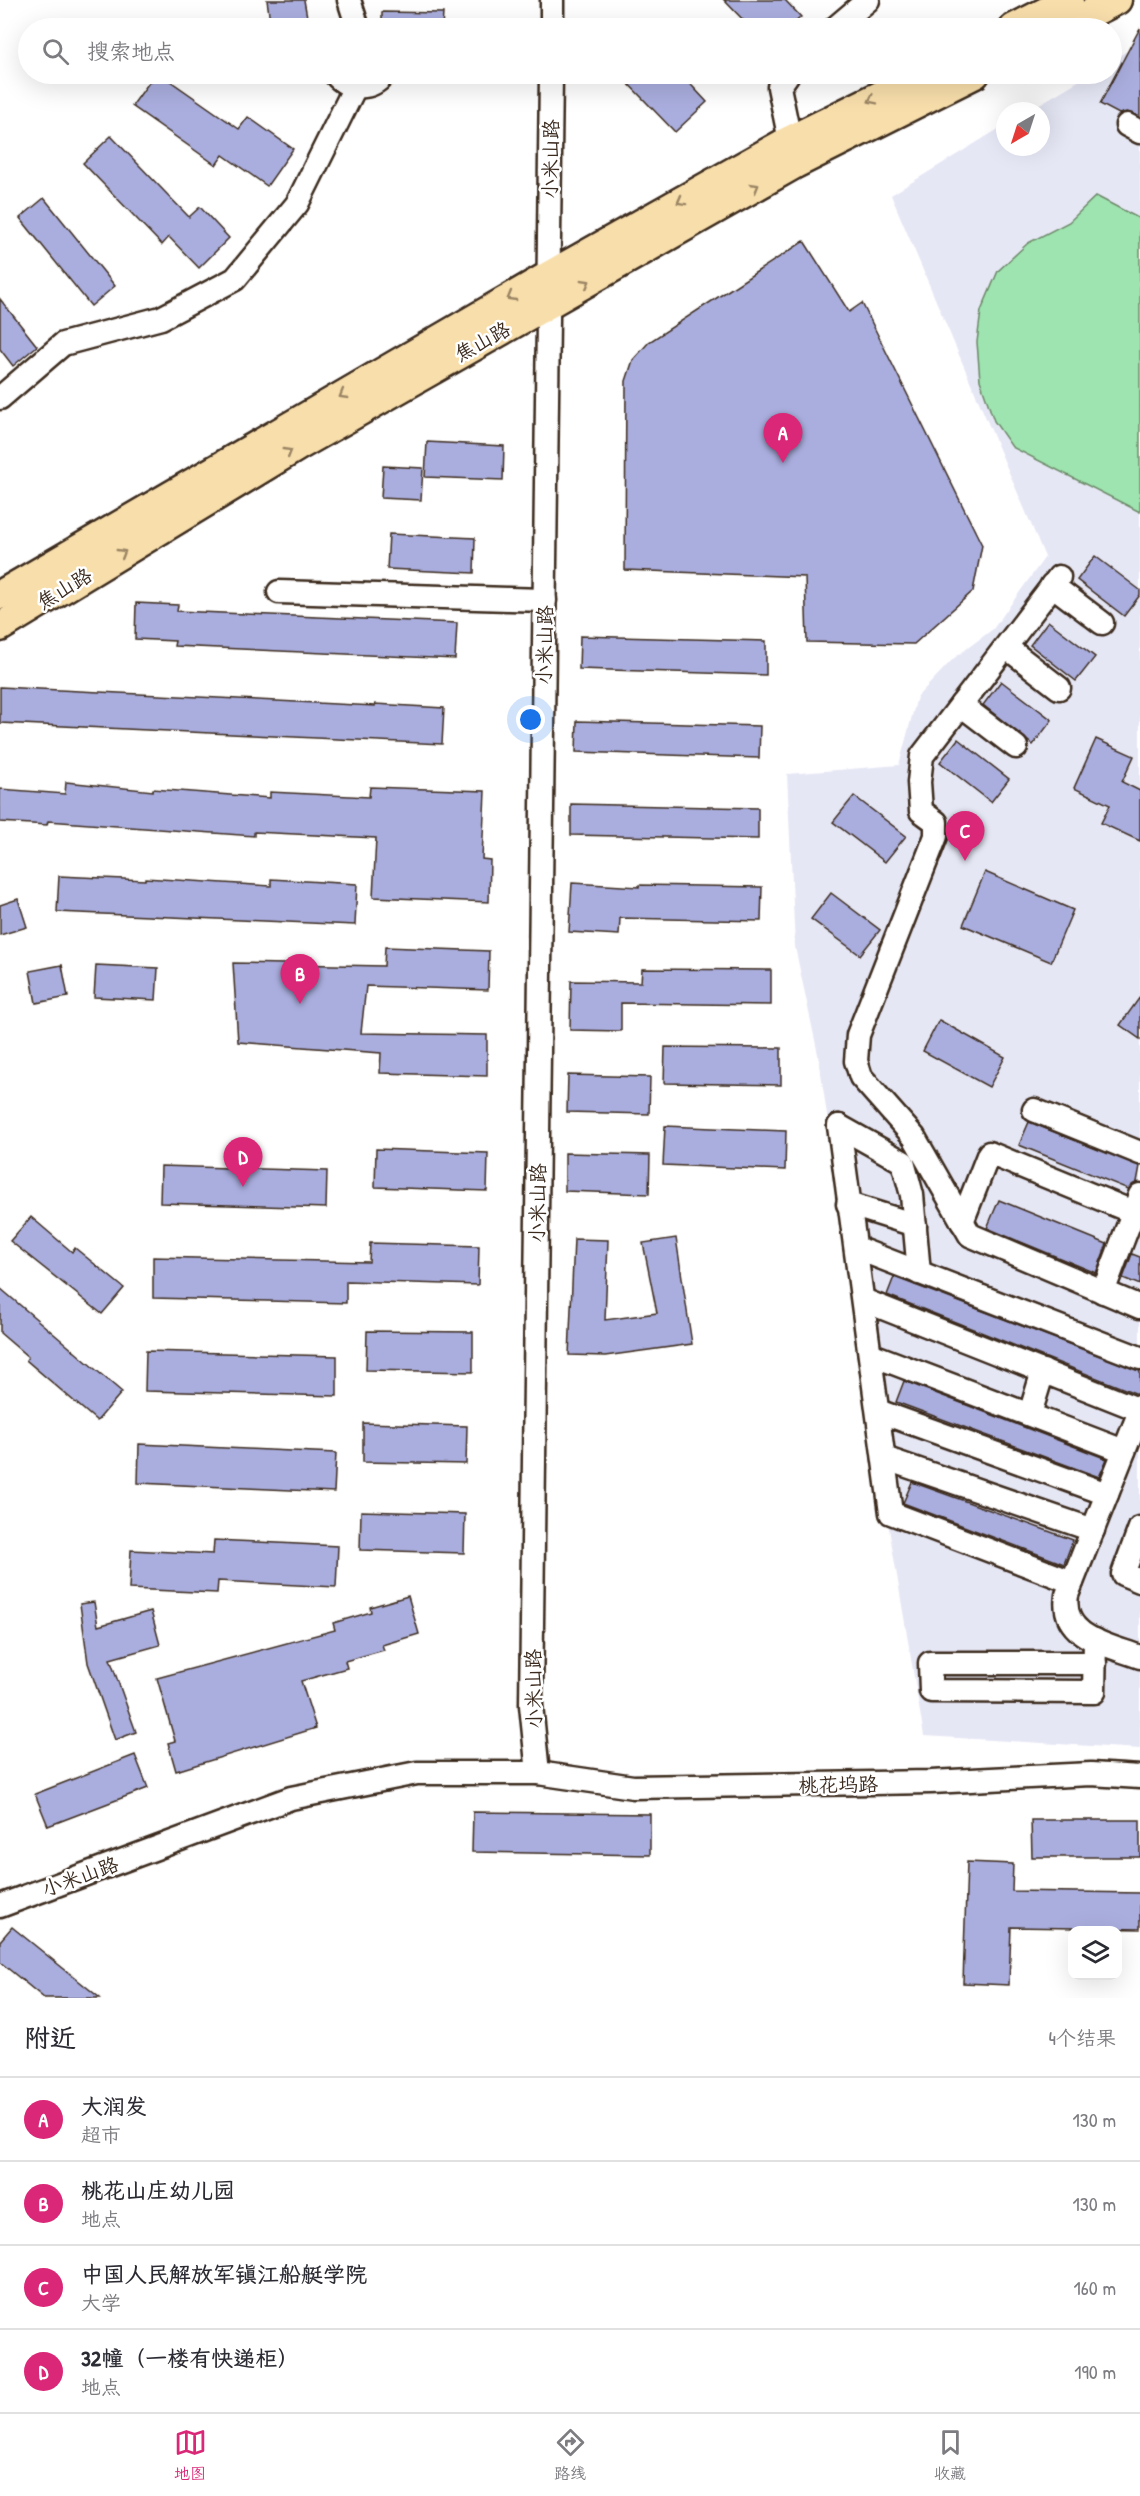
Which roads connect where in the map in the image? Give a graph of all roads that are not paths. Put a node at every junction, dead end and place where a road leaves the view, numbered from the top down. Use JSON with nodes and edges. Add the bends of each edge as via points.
{"nodes":[{"id":1,"x":349,"y":0,"type":"edge"},
{"id":2,"x":552,"y":0,"type":"edge"},
{"id":3,"x":868,"y":0,"type":"edge"},
{"id":4,"x":1069,"y":0,"type":"edge"},
{"id":5,"x":1117,"y":0,"type":"edge"},
{"id":6,"x":355,"y":18,"type":"edge"},
{"id":7,"x":552,"y":18,"type":"edge"},
{"id":8,"x":847,"y":18,"type":"edge"},
{"id":9,"x":1034,"y":18,"type":"edge"},
{"id":10,"x":1082,"y":18,"type":"edge"},
{"id":11,"x":346,"y":84,"type":"edge"},
{"id":12,"x":373,"y":84,"type":"edge"},
{"id":13,"x":551,"y":84,"type":"edge"},
{"id":14,"x":782,"y":84,"type":"edge"},
{"id":15,"x":907,"y":84,"type":"edge"},
{"id":16,"x":952,"y":84,"type":"edge"},
{"id":17,"x":355,"y":87,"type":"junction"},
{"id":18,"x":792,"y":152,"type":"junction"},
{"id":19,"x":548,"y":276,"type":"junction"},
{"id":20,"x":548,"y":304,"type":"junction"},
{"id":21,"x":0,"y":398,"type":"edge"},
{"id":22,"x":279,"y":592,"type":"dead end"},
{"id":23,"x":0,"y":595,"type":"edge"},
{"id":24,"x":545,"y":600,"type":"junction"},
{"id":25,"x":1102,"y":623,"type":"dead end"},
{"id":26,"x":0,"y":627,"type":"edge"},
{"id":27,"x":1006,"y":647,"type":"junction"},
{"id":28,"x":1059,"y":688,"type":"dead end"},
{"id":29,"x":961,"y":705,"type":"junction"},
{"id":30,"x":1016,"y":747,"type":"dead end"},
{"id":31,"x":1034,"y":1110,"type":"dead end"},
{"id":32,"x":1140,"y":1153,"type":"edge"},
{"id":33,"x":848,"y":1204,"type":"junction"},
{"id":34,"x":1138,"y":1207,"type":"edge"},
{"id":35,"x":963,"y":1222,"type":"junction"},
{"id":36,"x":915,"y":1225,"type":"junction"},
{"id":37,"x":856,"y":1248,"type":"junction"},
{"id":38,"x":919,"y":1273,"type":"junction"},
{"id":39,"x":1103,"y":1292,"type":"junction"},
{"id":40,"x":863,"y":1300,"type":"junction"},
{"id":41,"x":1140,"y":1307,"type":"edge"},
{"id":42,"x":870,"y":1354,"type":"junction"},
{"id":43,"x":1140,"y":1358,"type":"edge"},
{"id":44,"x":1043,"y":1371,"type":"junction"},
{"id":45,"x":1140,"y":1410,"type":"edge"},
{"id":46,"x":878,"y":1411,"type":"junction"},
{"id":47,"x":1030,"y":1414,"type":"junction"},
{"id":48,"x":1124,"y":1451,"type":"junction"},
{"id":49,"x":884,"y":1458,"type":"junction"},
{"id":50,"x":1023,"y":1463,"type":"junction"},
{"id":51,"x":1107,"y":1494,"type":"junction"},
{"id":52,"x":1016,"y":1501,"type":"junction"},
{"id":53,"x":1140,"y":1528,"type":"edge"},
{"id":54,"x":1093,"y":1530,"type":"junction"},
{"id":55,"x":1140,"y":1581,"type":"edge"},
{"id":56,"x":1072,"y":1582,"type":"junction"},
{"id":57,"x":1095,"y":1640,"type":"junction"},
{"id":58,"x":1140,"y":1657,"type":"edge"},
{"id":59,"x":968,"y":1663,"type":"junction"},
{"id":60,"x":1030,"y":1663,"type":"junction"},
{"id":61,"x":1095,"y":1663,"type":"junction"},
{"id":62,"x":968,"y":1691,"type":"junction"},
{"id":63,"x":1031,"y":1691,"type":"junction"},
{"id":64,"x":538,"y":1773,"type":"junction"},
{"id":65,"x":1140,"y":1777,"type":"edge"},
{"id":66,"x":0,"y":1906,"type":"edge"}],
"edges":[{"from":1,"to":6,"type":"street"},
{"from":2,"to":7,"type":"street"},
{"from":3,"to":8,"type":"street"},
{"from":4,"to":9,"type":"main road"},
{"from":5,"to":10,"type":"main road"},
{"from":11,"to":17,"type":"street"},
{"from":12,"to":17,"type":"street"},
{"from":13,"to":19,"type":"street","name":"小米山路"},
{"from":14,"to":18,"type":"street"},
{"from":15,"to":18,"type":"main road","name":"焦山路","one_way":true},
{"from":16,"to":18,"type":"main road","name":"焦山路"},
{"from":17,"to":21,"type":"street","via":[[297,204],[234,279],[161,318],[63,344]]},
{"from":18,"to":19,"type":"main road","name":"焦山路","one_way":true},
{"from":20,"to":18,"type":"main road","name":"焦山路","one_way":true},
{"from":19,"to":20,"type":"street","name":"小米山路"},
{"from":19,"to":23,"type":"main road","name":"焦山路","one_way":true},
{"from":20,"to":24,"type":"street","name":"小米山路"},
{"from":26,"to":20,"type":"main road","name":"焦山路","one_way":true,"via":[[300,445]]},
{"from":22,"to":24,"type":"street"},
{"from":24,"to":64,"type":"street","name":"小米山路","via":[[531,1705]]},
{"from":25,"to":27,"type":"street","via":[[1056,581]]},
{"from":27,"to":28,"type":"street"},
{"from":27,"to":29,"type":"street"},
{"from":29,"to":30,"type":"street"},
{"from":29,"to":35,"type":"street","via":[[922,756],[921,811],[936,822],[936,836],[858,1035],[856,1061],[861,1077],[914,1137]]},
{"from":31,"to":32,"type":"street"},
{"from":33,"to":36,"type":"street"},
{"from":33,"to":36,"type":"street","via":[[839,1126],[903,1162]]},
{"from":33,"to":37,"type":"street"},
{"from":34,"to":35,"type":"street","via":[[989,1153]]},
{"from":34,"to":39,"type":"street"},
{"from":35,"to":39,"type":"street","via":[[970,1235]]},
{"from":36,"to":38,"type":"street"},
{"from":37,"to":38,"type":"street"},
{"from":37,"to":40,"type":"street"},
{"from":38,"to":43,"type":"street"},
{"from":39,"to":41,"type":"street"},
{"from":40,"to":42,"type":"street"},
{"from":40,"to":44,"type":"street"},
{"from":42,"to":46,"type":"street"},
{"from":42,"to":47,"type":"street"},
{"from":44,"to":45,"type":"street"},
{"from":44,"to":47,"type":"street"},
{"from":45,"to":48,"type":"street"},
{"from":46,"to":49,"type":"street"},
{"from":46,"to":50,"type":"street"},
{"from":47,"to":48,"type":"street"},
{"from":48,"to":51,"type":"street"},
{"from":49,"to":52,"type":"street"},
{"from":49,"to":56,"type":"street","via":[[891,1513]]},
{"from":50,"to":51,"type":"street"},
{"from":50,"to":52,"type":"street"},
{"from":51,"to":54,"type":"street"},
{"from":52,"to":54,"type":"street"},
{"from":53,"to":55,"type":"street","via":[[1123,1574]]},
{"from":54,"to":56,"type":"street"},
{"from":56,"to":57,"type":"street","via":[[1065,1607],[1067,1616],[1082,1634]]},
{"from":57,"to":58,"type":"street"},
{"from":57,"to":61,"type":"street"},
{"from":59,"to":60,"type":"street"},
{"from":59,"to":62,"type":"street"},
{"from":59,"to":62,"type":"street","via":[[930,1663],[931,1690]]},
{"from":60,"to":61,"type":"street"},
{"from":60,"to":63,"type":"street"},
{"from":61,"to":63,"type":"street","via":[[1094,1692]]},
{"from":62,"to":63,"type":"street"},
{"from":64,"to":65,"type":"street","name":"桃花坞路","via":[[633,1787],[931,1782],[1091,1774]]},
{"from":64,"to":66,"type":"street","name":"小米山路","via":[[417,1773],[291,1798]]}]}
